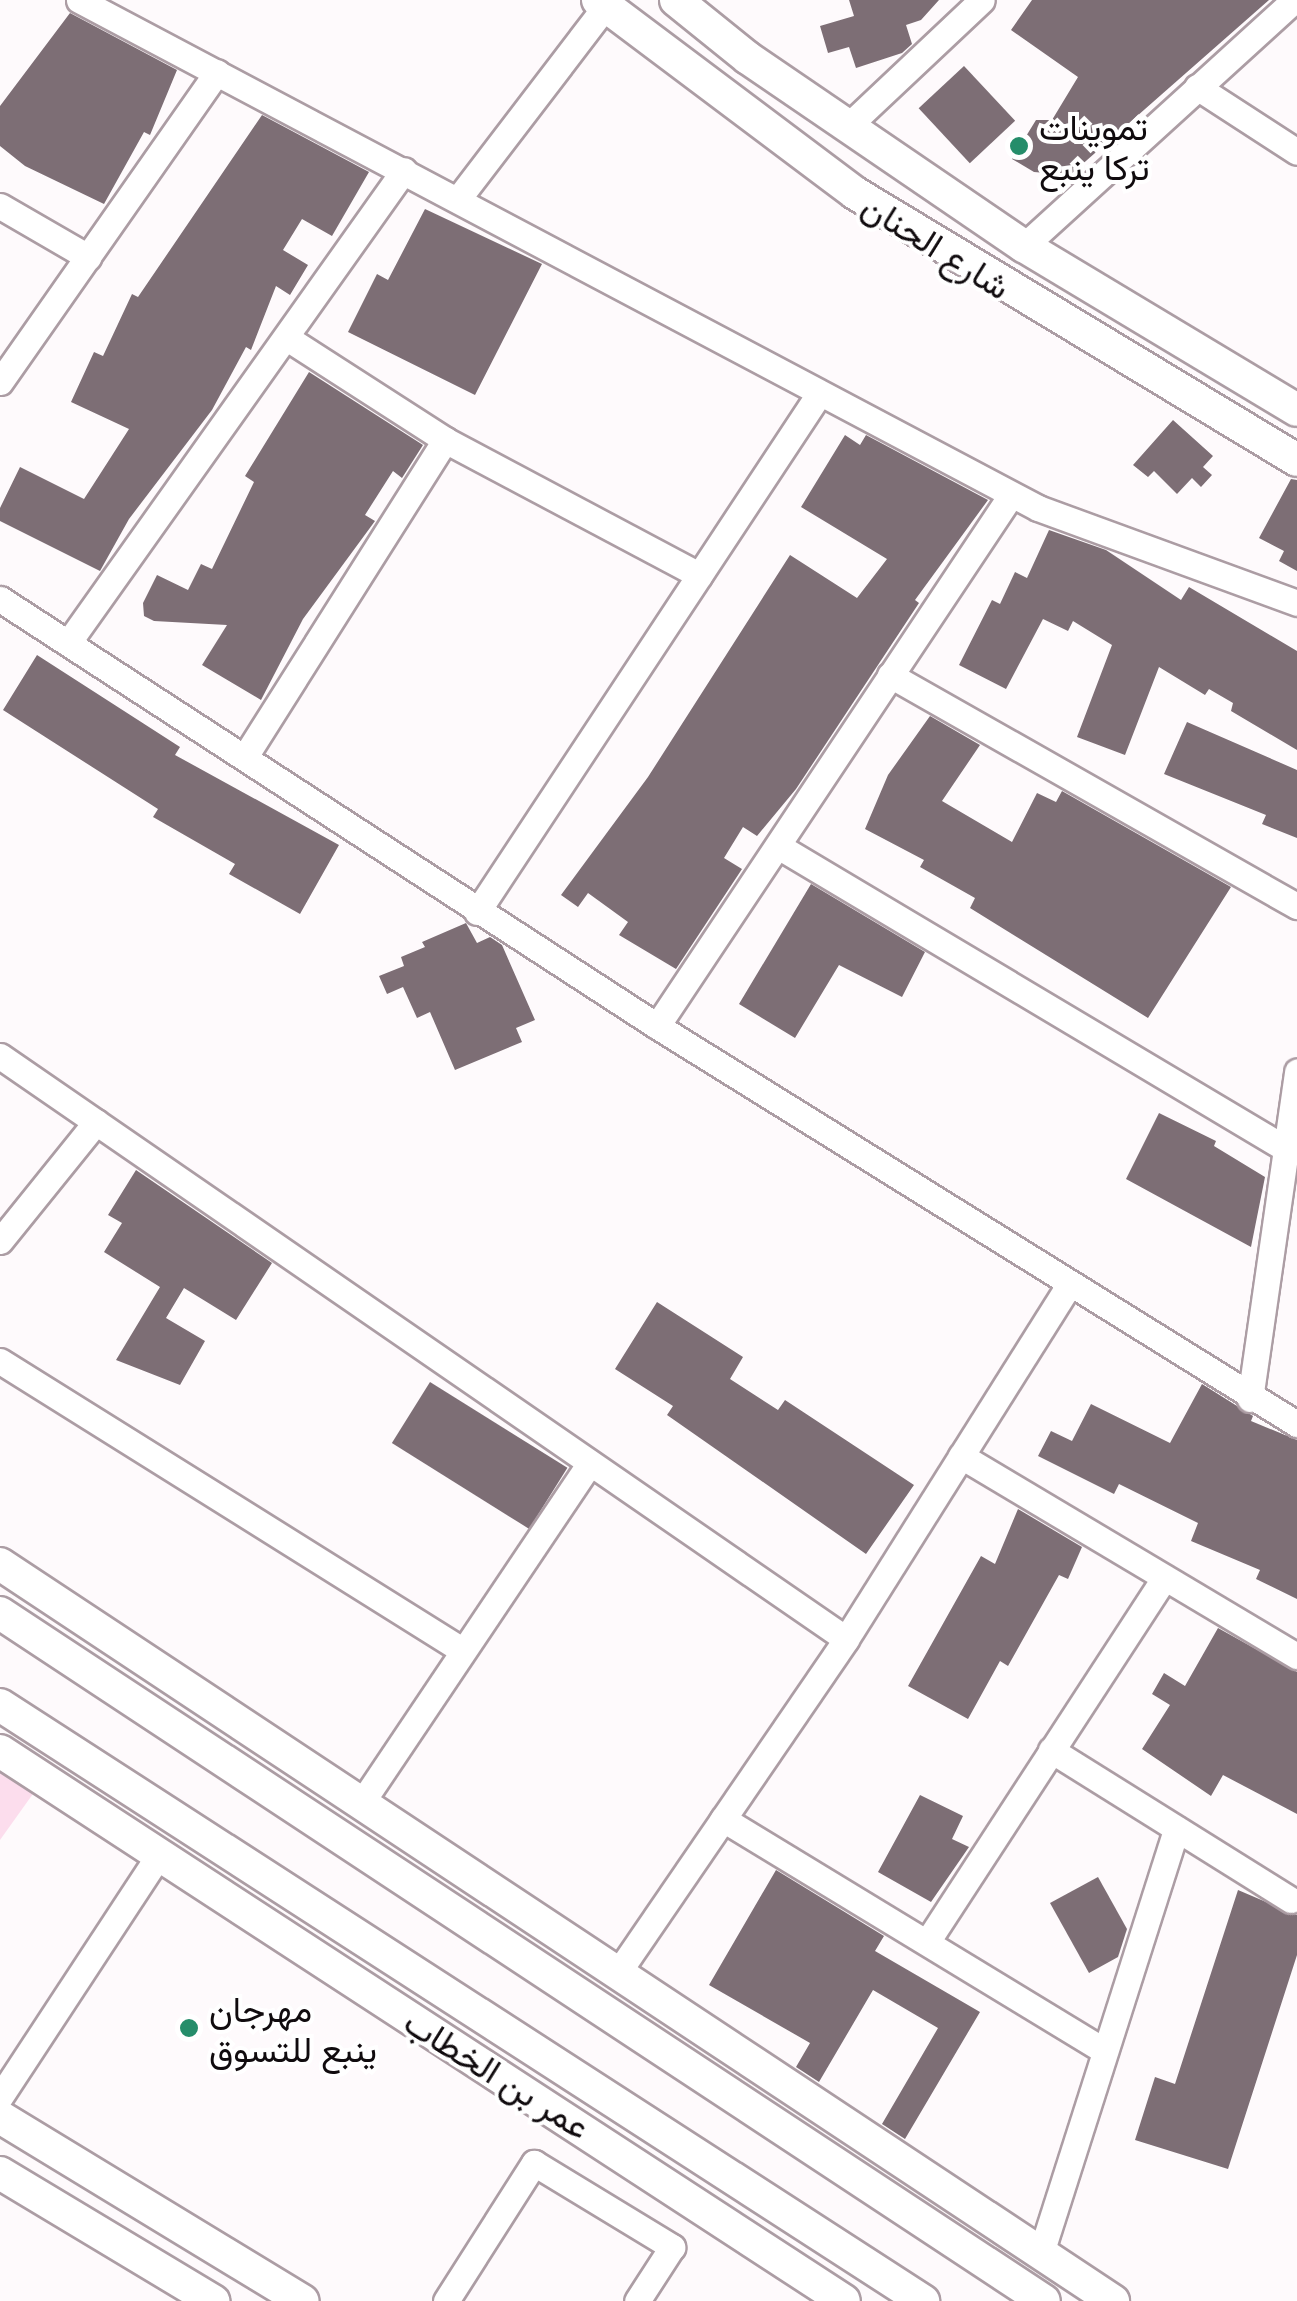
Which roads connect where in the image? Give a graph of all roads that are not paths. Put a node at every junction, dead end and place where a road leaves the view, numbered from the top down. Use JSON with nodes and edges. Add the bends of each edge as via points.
{"nodes":[{"id":1,"x":79,"y":0,"type":"edge"},
{"id":2,"x":676,"y":0,"type":"edge"},
{"id":3,"x":982,"y":0,"type":"edge"},
{"id":4,"x":1294,"y":0,"type":"edge"},
{"id":5,"x":602,"y":4,"type":"edge"},
{"id":6,"x":216,"y":72,"type":"junction"},
{"id":7,"x":1197,"y":86,"type":"junction"},
{"id":8,"x":847,"y":127,"type":"junction"},
{"id":9,"x":1297,"y":152,"type":"edge"},
{"id":10,"x":404,"y":170,"type":"junction"},
{"id":11,"x":458,"y":199,"type":"junction"},
{"id":12,"x":0,"y":206,"type":"edge"},
{"id":13,"x":1024,"y":246,"type":"junction"},
{"id":14,"x":88,"y":257,"type":"junction"},
{"id":15,"x":287,"y":338,"type":"junction"},
{"id":16,"x":0,"y":382,"type":"edge"},
{"id":17,"x":818,"y":394,"type":"junction"},
{"id":18,"x":1297,"y":410,"type":"edge"},
{"id":19,"x":445,"y":440,"type":"junction"},
{"id":20,"x":1297,"y":460,"type":"edge"},
{"id":21,"x":1011,"y":494,"type":"junction"},
{"id":22,"x":699,"y":575,"type":"junction"},
{"id":23,"x":0,"y":599,"type":"edge"},
{"id":24,"x":1297,"y":603,"type":"edge"},
{"id":25,"x":68,"y":643,"type":"junction"},
{"id":26,"x":890,"y":675,"type":"junction"},
{"id":27,"x":246,"y":755,"type":"junction"},
{"id":28,"x":778,"y":846,"type":"junction"},
{"id":29,"x":1297,"y":906,"type":"edge"},
{"id":30,"x":477,"y":912,"type":"junction"},
{"id":31,"x":656,"y":1026,"type":"junction"},
{"id":32,"x":0,"y":1056,"type":"edge"},
{"id":33,"x":1297,"y":1070,"type":"edge"},
{"id":34,"x":96,"y":1122,"type":"junction"},
{"id":35,"x":1288,"y":1150,"type":"junction"},
{"id":36,"x":0,"y":1241,"type":"edge"},
{"id":37,"x":1068,"y":1286,"type":"junction"},
{"id":38,"x":0,"y":1361,"type":"edge"},
{"id":39,"x":1250,"y":1400,"type":"junction"},
{"id":40,"x":1297,"y":1424,"type":"edge"},
{"id":41,"x":960,"y":1456,"type":"junction"},
{"id":42,"x":590,"y":1463,"type":"junction"},
{"id":43,"x":0,"y":1564,"type":"edge"},
{"id":44,"x":1163,"y":1580,"type":"junction"},
{"id":45,"x":0,"y":1613,"type":"edge"},
{"id":46,"x":846,"y":1639,"type":"junction"},
{"id":47,"x":462,"y":1650,"type":"junction"},
{"id":48,"x":137,"y":1656,"type":"junction"},
{"id":49,"x":1297,"y":1656,"type":"edge"},
{"id":50,"x":116,"y":1688,"type":"junction"},
{"id":51,"x":0,"y":1705,"type":"edge"},
{"id":52,"x":1050,"y":1750,"type":"junction"},
{"id":53,"x":0,"y":1751,"type":"edge"},
{"id":54,"x":360,"y":1806,"type":"junction"},
{"id":55,"x":722,"y":1819,"type":"junction"},
{"id":56,"x":1176,"y":1829,"type":"junction"},
{"id":57,"x":158,"y":1854,"type":"junction"},
{"id":58,"x":282,"y":1884,"type":"junction"},
{"id":59,"x":1291,"y":1900,"type":"dead end"},
{"id":60,"x":258,"y":1920,"type":"junction"},
{"id":61,"x":927,"y":1942,"type":"junction"},
{"id":62,"x":619,"y":1971,"type":"junction"},
{"id":63,"x":1103,"y":2050,"type":"junction"},
{"id":64,"x":0,"y":2097,"type":"edge"},
{"id":65,"x":0,"y":2117,"type":"edge"},
{"id":66,"x":887,"y":2148,"type":"junction"},
{"id":67,"x":0,"y":2173,"type":"edge"},
{"id":68,"x":866,"y":2179,"type":"junction"},
{"id":69,"x":1041,"y":2253,"type":"junction"},
{"id":70,"x":213,"y":2301,"type":"edge"},
{"id":71,"x":303,"y":2301,"type":"edge"},
{"id":72,"x":446,"y":2301,"type":"edge"},
{"id":73,"x":637,"y":2301,"type":"edge"},
{"id":74,"x":844,"y":2301,"type":"edge"},
{"id":75,"x":924,"y":2301,"type":"edge"},
{"id":76,"x":1044,"y":2301,"type":"edge"},
{"id":77,"x":1113,"y":2301,"type":"edge"}],
"edges":[{"from":1,"to":6,"type":"street"},
{"from":2,"to":8,"type":"main road","name":"شارع الحنان"},
{"from":3,"to":8,"type":"street"},
{"from":4,"to":7,"type":"street"},
{"from":5,"to":11,"type":"street"},
{"from":5,"to":20,"type":"main road","name":"شارع الحنان","via":[[870,204]]},
{"from":6,"to":10,"type":"street"},
{"from":6,"to":14,"type":"street"},
{"from":7,"to":9,"type":"street"},
{"from":7,"to":13,"type":"street"},
{"from":8,"to":13,"type":"main road","name":"شارع الحنان"},
{"from":10,"to":11,"type":"street"},
{"from":10,"to":15,"type":"street"},
{"from":11,"to":17,"type":"street"},
{"from":12,"to":14,"type":"street"},
{"from":13,"to":18,"type":"main road","name":"شارع الحنان"},
{"from":14,"to":16,"type":"street"},
{"from":15,"to":19,"type":"street"},
{"from":15,"to":25,"type":"street"},
{"from":17,"to":21,"type":"street"},
{"from":17,"to":22,"type":"street"},
{"from":19,"to":22,"type":"street"},
{"from":19,"to":27,"type":"street"},
{"from":21,"to":24,"type":"street"},
{"from":21,"to":26,"type":"street"},
{"from":22,"to":30,"type":"street"},
{"from":23,"to":25,"type":"street"},
{"from":25,"to":27,"type":"street"},
{"from":26,"to":28,"type":"street"},
{"from":26,"to":29,"type":"street"},
{"from":27,"to":30,"type":"street"},
{"from":28,"to":31,"type":"street"},
{"from":28,"to":35,"type":"street"},
{"from":30,"to":31,"type":"street"},
{"from":31,"to":37,"type":"street"},
{"from":32,"to":34,"type":"street"},
{"from":33,"to":35,"type":"street"},
{"from":34,"to":36,"type":"street"},
{"from":34,"to":42,"type":"street"},
{"from":35,"to":39,"type":"street"},
{"from":37,"to":39,"type":"street"},
{"from":37,"to":41,"type":"street"},
{"from":38,"to":47,"type":"street"},
{"from":39,"to":40,"type":"street"},
{"from":41,"to":44,"type":"street"},
{"from":41,"to":46,"type":"street"},
{"from":42,"to":46,"type":"street"},
{"from":42,"to":47,"type":"street"},
{"from":43,"to":48,"type":"main road"},
{"from":44,"to":49,"type":"street"},
{"from":44,"to":52,"type":"street"},
{"from":45,"to":50,"type":"main road"},
{"from":46,"to":55,"type":"street"},
{"from":47,"to":54,"type":"street"},
{"from":48,"to":50,"type":"street"},
{"from":48,"to":54,"type":"main road"},
{"from":50,"to":68,"type":"main road"},
{"from":51,"to":58,"type":"main road"},
{"from":52,"to":56,"type":"street"},
{"from":52,"to":61,"type":"street"},
{"from":53,"to":57,"type":"main road","name":"عمر بن الخطاب"},
{"from":54,"to":62,"type":"main road"},
{"from":55,"to":61,"type":"street"},
{"from":55,"to":62,"type":"street"},
{"from":56,"to":59,"type":"street"},
{"from":56,"to":63,"type":"street"},
{"from":57,"to":60,"type":"main road","name":"عمر بن الخطاب"},
{"from":57,"to":64,"type":"street"},
{"from":58,"to":60,"type":"street"},
{"from":58,"to":75,"type":"main road"},
{"from":60,"to":74,"type":"main road","name":"عمر بن الخطاب"},
{"from":61,"to":63,"type":"street"},
{"from":62,"to":66,"type":"main road"},
{"from":63,"to":69,"type":"street"},
{"from":65,"to":71,"type":"main road"},
{"from":66,"to":68,"type":"street"},
{"from":66,"to":69,"type":"main road"},
{"from":67,"to":70,"type":"main road"},
{"from":68,"to":76,"type":"main road"},
{"from":69,"to":77,"type":"main road"},
{"from":72,"to":73,"type":"street","via":[[534,2163],[672,2246]]}]}
